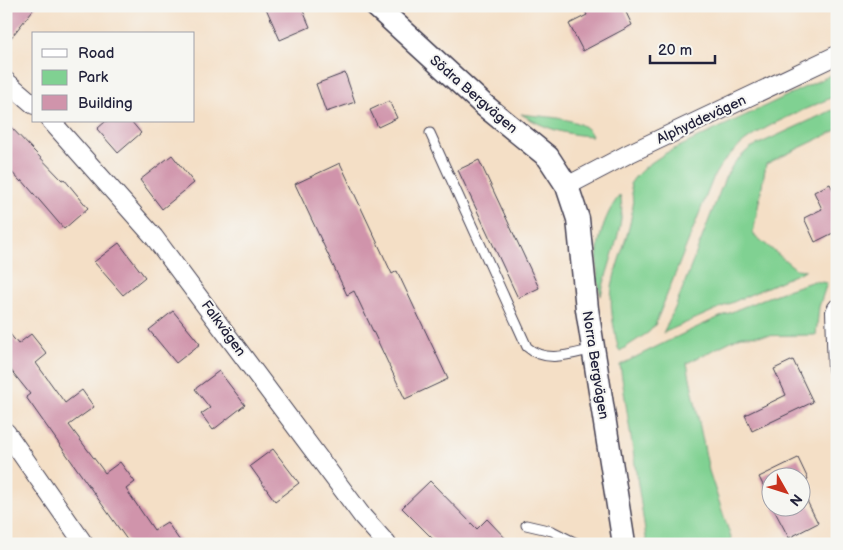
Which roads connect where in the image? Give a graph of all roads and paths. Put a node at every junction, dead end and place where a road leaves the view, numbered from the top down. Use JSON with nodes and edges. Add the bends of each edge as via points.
{"nodes":[{"id":1,"x":376,"y":6,"type":"edge"},
{"id":2,"x":837,"y":55,"type":"edge"},
{"id":3,"x":6,"y":82,"type":"edge"},
{"id":4,"x":32,"y":103,"type":"edge"},
{"id":5,"x":52,"y":122,"type":"edge"},
{"id":6,"x":430,"y":132,"type":"dead end"},
{"id":7,"x":567,"y":186,"type":"junction"},
{"id":8,"x":837,"y":308,"type":"edge"},
{"id":9,"x":594,"y":349,"type":"junction"},
{"id":10,"x":837,"y":369,"type":"edge"},
{"id":11,"x":6,"y":432,"type":"edge"},
{"id":12,"x":526,"y":525,"type":"dead end"},
{"id":13,"x":84,"y":544,"type":"edge"},
{"id":14,"x":387,"y":544,"type":"edge"},
{"id":15,"x":578,"y":544,"type":"edge"},
{"id":16,"x":624,"y":544,"type":"edge"}],
"edges":[{"from":1,"to":7,"type":"street","name":"Södra Bergvägen","via":[[485,106],[548,157]]},
{"from":2,"to":7,"type":"street","name":"Alphyddevägen"},
{"from":3,"to":4,"type":"street"},
{"from":5,"to":14,"type":"street","name":"Falkvägen","via":[[154,237],[363,517]]},
{"from":6,"to":9,"type":"lane","via":[[527,347],[536,355],[548,358]]},
{"from":7,"to":9,"type":"street","name":"Norra Bergvägen","via":[[578,220]]},
{"from":8,"to":10,"type":"street"},
{"from":9,"to":16,"type":"street","name":"Norra Bergvägen"},
{"from":11,"to":13,"type":"street"},
{"from":12,"to":15,"type":"lane","via":[[552,531]]}]}
